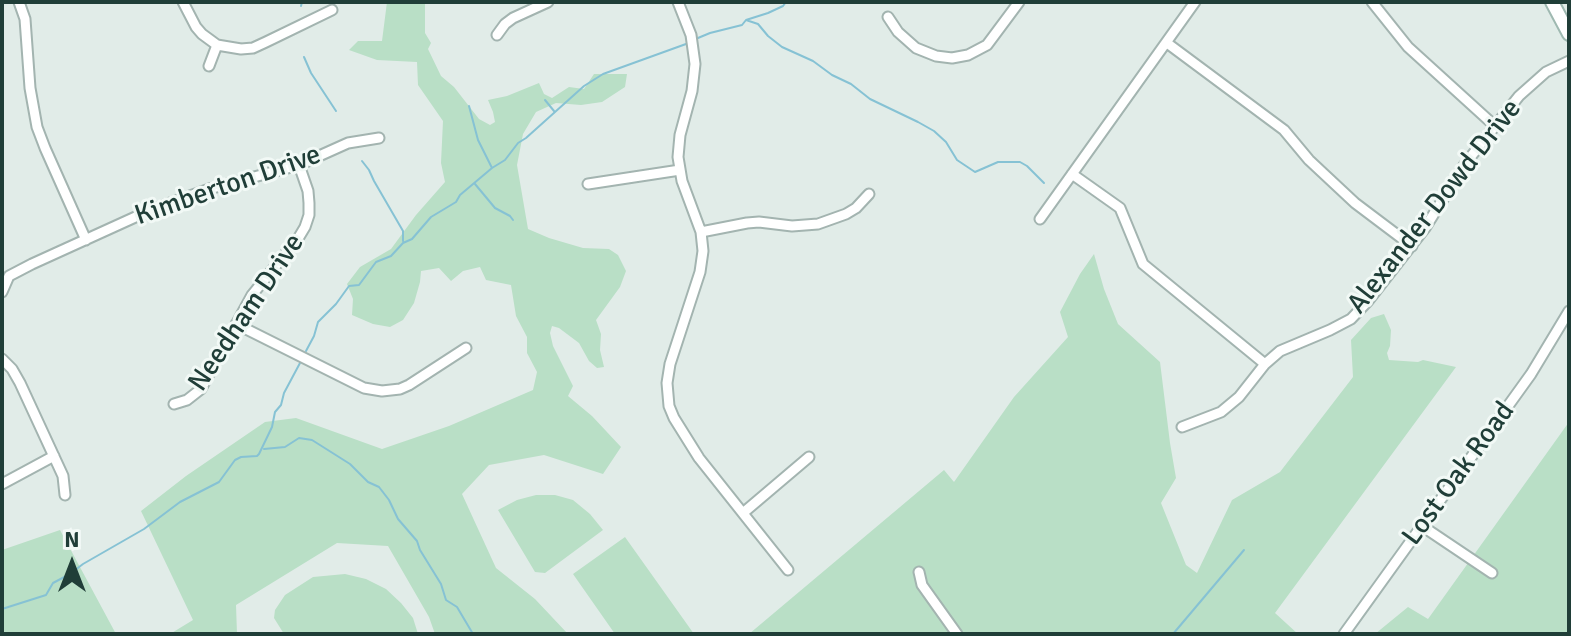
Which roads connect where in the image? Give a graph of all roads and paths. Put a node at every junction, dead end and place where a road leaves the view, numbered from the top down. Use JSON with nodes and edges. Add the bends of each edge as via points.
{"nodes":[{"id":1,"x":19,"y":2,"type":"edge"},
{"id":2,"x":183,"y":2,"type":"edge"},
{"id":3,"x":548,"y":2,"type":"edge"},
{"id":4,"x":678,"y":2,"type":"edge"},
{"id":5,"x":1019,"y":2,"type":"edge"},
{"id":6,"x":1195,"y":2,"type":"edge"},
{"id":7,"x":1372,"y":2,"type":"edge"},
{"id":8,"x":1552,"y":2,"type":"edge"},
{"id":9,"x":332,"y":10,"type":"dead end"},
{"id":10,"x":888,"y":17,"type":"dead end"},
{"id":11,"x":1569,"y":34,"type":"edge"},
{"id":12,"x":497,"y":35,"type":"dead end"},
{"id":13,"x":1167,"y":43,"type":"junction"},
{"id":14,"x":217,"y":45,"type":"junction"},
{"id":15,"x":1569,"y":61,"type":"edge"},
{"id":16,"x":209,"y":66,"type":"dead end"},
{"id":17,"x":1496,"y":127,"type":"junction"},
{"id":18,"x":379,"y":138,"type":"dead end"},
{"id":19,"x":299,"y":165,"type":"junction"},
{"id":20,"x":680,"y":170,"type":"junction"},
{"id":21,"x":1072,"y":174,"type":"junction"},
{"id":22,"x":588,"y":184,"type":"dead end"},
{"id":23,"x":869,"y":194,"type":"dead end"},
{"id":24,"x":1040,"y":219,"type":"dead end"},
{"id":25,"x":701,"y":232,"type":"junction"},
{"id":26,"x":86,"y":240,"type":"junction"},
{"id":27,"x":1412,"y":246,"type":"junction"},
{"id":28,"x":2,"y":292,"type":"edge"},
{"id":29,"x":1569,"y":311,"type":"edge"},
{"id":30,"x":236,"y":324,"type":"junction"},
{"id":31,"x":466,"y":348,"type":"dead end"},
{"id":32,"x":2,"y":359,"type":"edge"},
{"id":33,"x":1265,"y":364,"type":"junction"},
{"id":34,"x":174,"y":404,"type":"dead end"},
{"id":35,"x":1182,"y":427,"type":"dead end"},
{"id":36,"x":54,"y":456,"type":"junction"},
{"id":37,"x":809,"y":457,"type":"dead end"},
{"id":38,"x":2,"y":484,"type":"edge"},
{"id":39,"x":65,"y":495,"type":"dead end"},
{"id":40,"x":743,"y":513,"type":"junction"},
{"id":41,"x":1422,"y":526,"type":"junction"},
{"id":42,"x":788,"y":570,"type":"dead end"},
{"id":43,"x":919,"y":572,"type":"dead end"},
{"id":44,"x":1492,"y":573,"type":"dead end"},
{"id":45,"x":957,"y":634,"type":"edge"},
{"id":46,"x":1344,"y":634,"type":"edge"}],
"edges":[{"from":1,"to":26,"type":"street","via":[[37,127]]},
{"from":2,"to":14,"type":"street","via":[[202,34]]},
{"from":3,"to":12,"type":"street","via":[[513,18]]},
{"from":4,"to":20,"type":"street","via":[[695,64],[679,142]]},
{"from":5,"to":10,"type":"street","via":[[987,45],[952,58],[916,48]]},
{"from":6,"to":13,"type":"street"},
{"from":7,"to":17,"type":"street","via":[[1408,47]]},
{"from":8,"to":11,"type":"street"},
{"from":9,"to":14,"type":"street","via":[[253,48]]},
{"from":13,"to":21,"type":"street"},
{"from":13,"to":27,"type":"street","via":[[1284,130],[1355,203]]},
{"from":14,"to":16,"type":"street"},
{"from":15,"to":17,"type":"street","name":"Alexander Dowd Drive","via":[[1546,72],[1519,96]]},
{"from":17,"to":27,"type":"street","name":"Alexander Dowd Drive"},
{"from":18,"to":19,"type":"street","name":"Kimberton Drive","via":[[348,143]]},
{"from":19,"to":26,"type":"street","name":"Kimberton Drive","via":[[181,198]]},
{"from":19,"to":30,"type":"street","name":"Needham Drive","via":[[308,191],[307,222]]},
{"from":20,"to":22,"type":"street"},
{"from":20,"to":25,"type":"street"},
{"from":21,"to":24,"type":"street"},
{"from":21,"to":33,"type":"street","via":[[1120,208],[1143,264]]},
{"from":23,"to":25,"type":"street","via":[[856,208],[825,223],[747,223]]},
{"from":25,"to":40,"type":"street","via":[[700,272],[670,364],[667,390],[684,435]]},
{"from":26,"to":28,"type":"street","name":"Kimberton Drive","via":[[9,276]]},
{"from":27,"to":33,"type":"street","name":"Alexander Dowd Drive","via":[[1351,319],[1280,351]]},
{"from":29,"to":41,"type":"street","name":"Lost Oak Road","via":[[1531,374]]},
{"from":30,"to":31,"type":"street","via":[[364,388],[382,391],[409,385]]},
{"from":30,"to":34,"type":"street","name":"Needham Drive","via":[[201,389]]},
{"from":32,"to":36,"type":"street","via":[[20,383]]},
{"from":33,"to":35,"type":"street","name":"Alexander Dowd Drive","via":[[1221,412]]},
{"from":36,"to":38,"type":"street"},
{"from":36,"to":39,"type":"street"},
{"from":37,"to":40,"type":"street"},
{"from":40,"to":42,"type":"street"},
{"from":41,"to":44,"type":"street"},
{"from":41,"to":46,"type":"street","name":"Lost Oak Road"},
{"from":43,"to":45,"type":"street","via":[[922,585]]}]}
